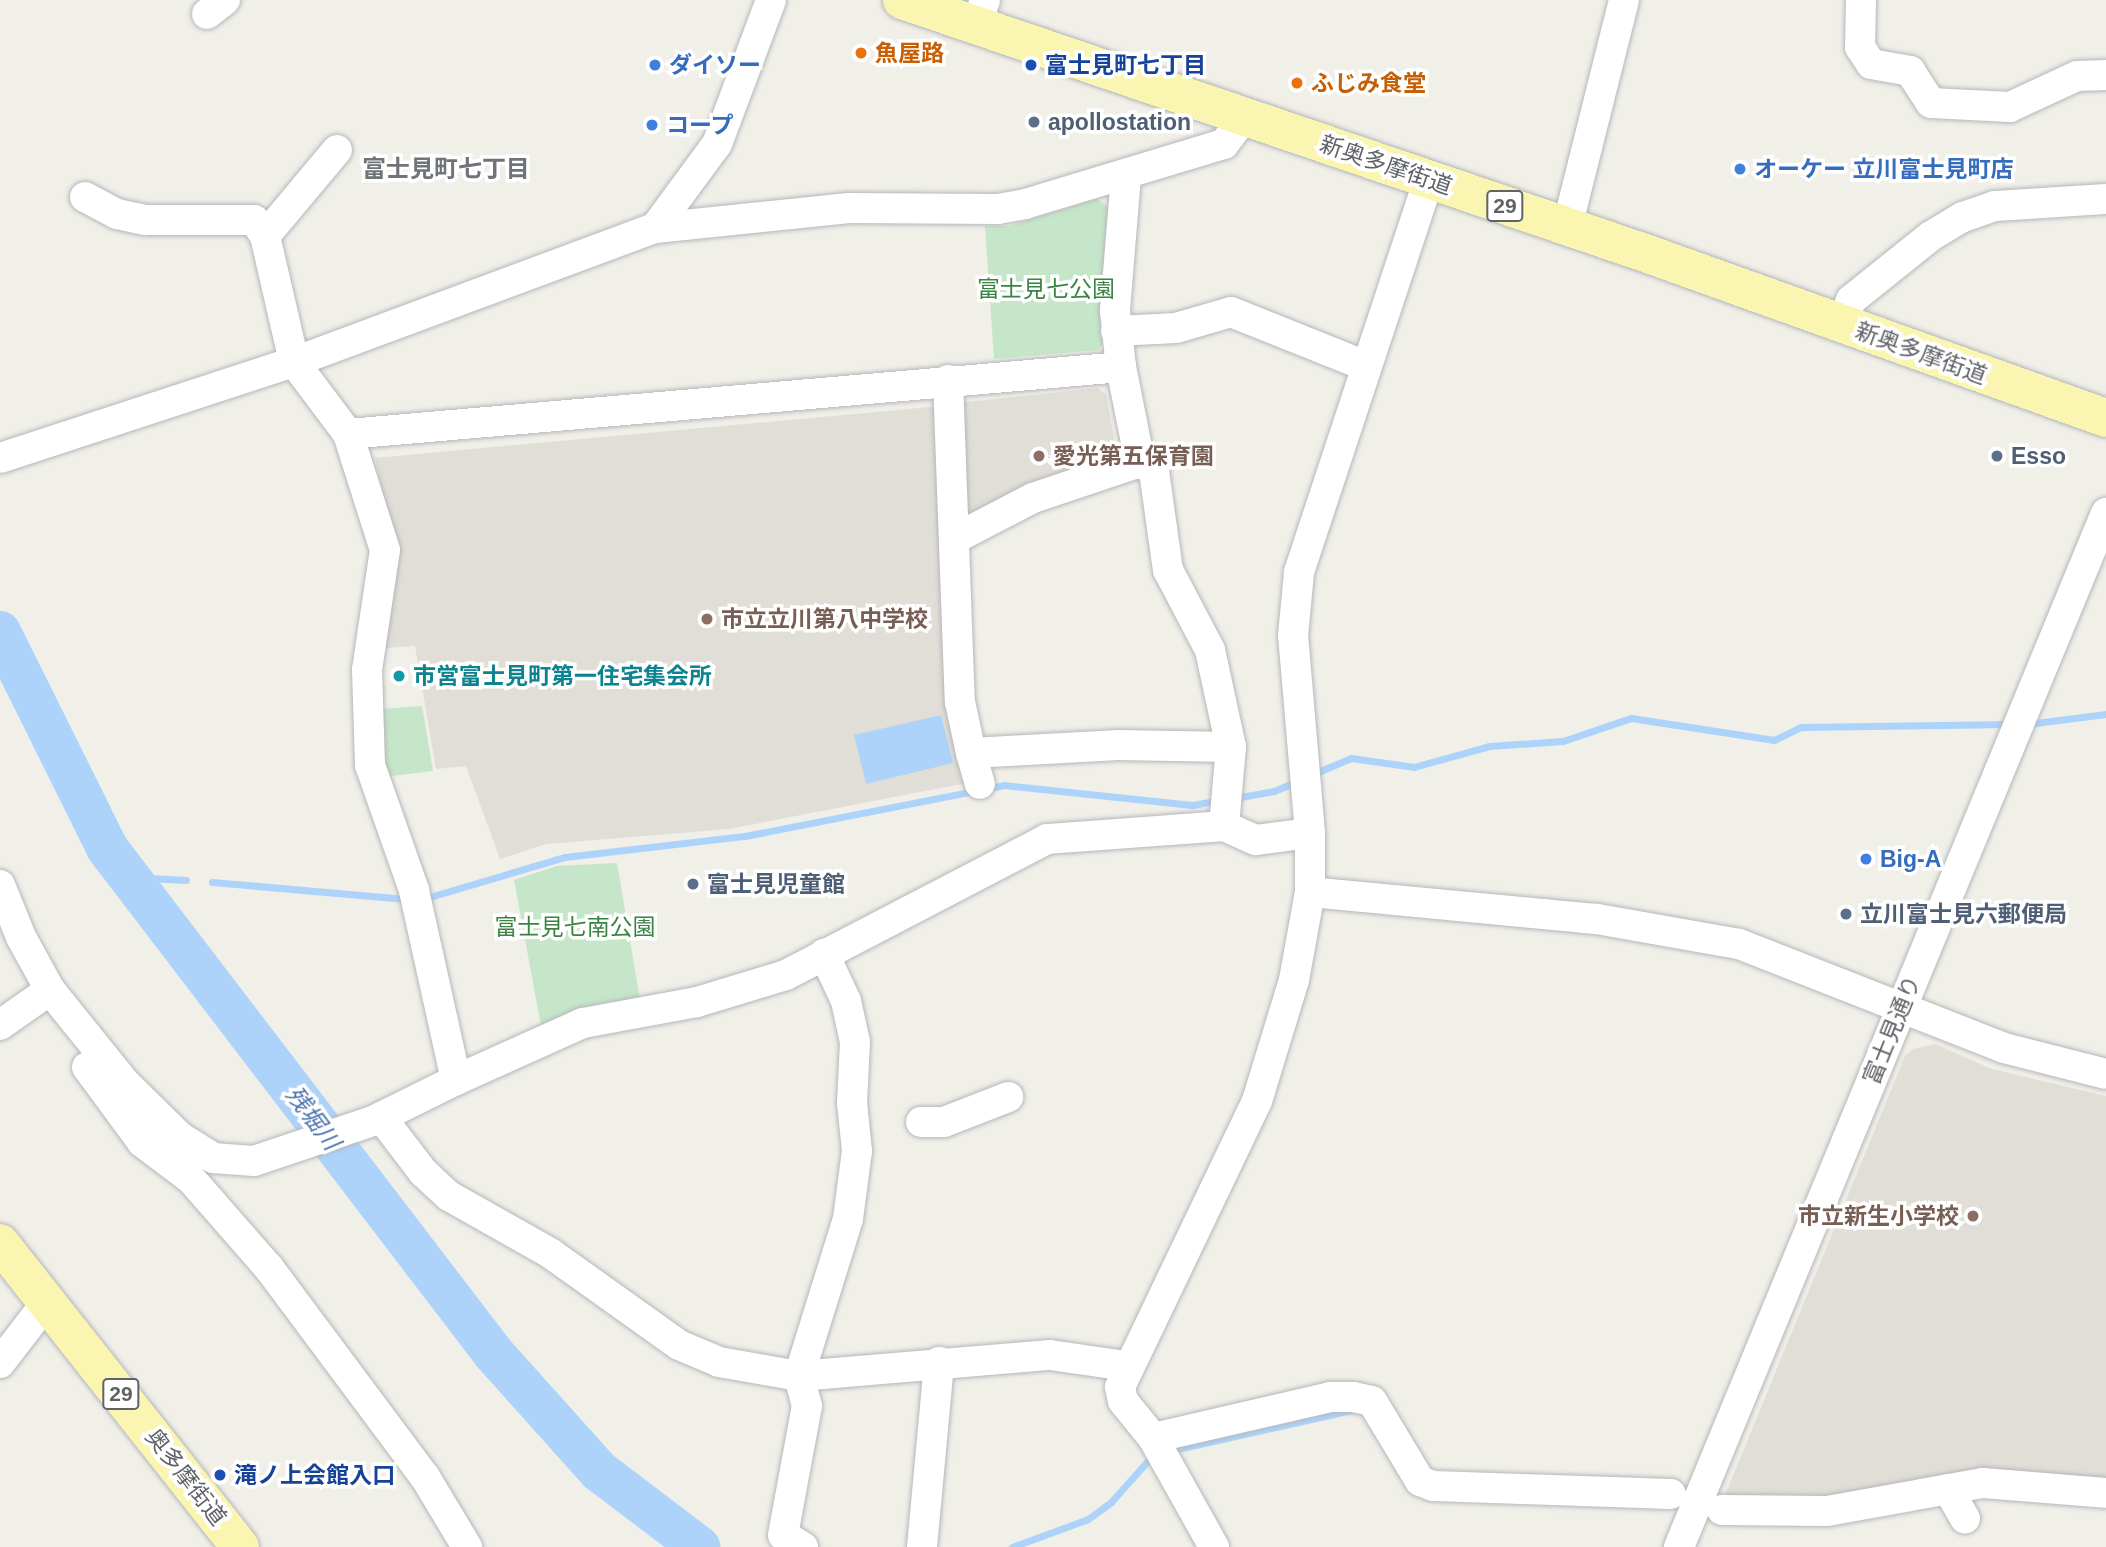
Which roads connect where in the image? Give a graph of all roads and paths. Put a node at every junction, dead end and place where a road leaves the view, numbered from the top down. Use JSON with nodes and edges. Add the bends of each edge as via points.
{"nodes":[{"id":1,"x":771,"y":0,"type":"edge"},
{"id":2,"x":902,"y":0,"type":"edge"},
{"id":3,"x":1624,"y":0,"type":"edge"},
{"id":4,"x":1861,"y":0,"type":"edge"},
{"id":5,"x":980,"y":13,"type":"edge"},
{"id":6,"x":2106,"y":75,"type":"edge"},
{"id":7,"x":1246,"y":116,"type":"junction"},
{"id":8,"x":337,"y":150,"type":"dead end"},
{"id":9,"x":1126,"y":176,"type":"junction"},
{"id":10,"x":1429,"y":180,"type":"junction"},
{"id":11,"x":85,"y":197,"type":"dead end"},
{"id":12,"x":2106,"y":199,"type":"edge"},
{"id":13,"x":1567,"y":227,"type":"junction"},
{"id":14,"x":655,"y":228,"type":"junction"},
{"id":15,"x":265,"y":236,"type":"junction"},
{"id":16,"x":1841,"y":324,"type":"junction"},
{"id":17,"x":1116,"y":331,"type":"junction"},
{"id":18,"x":294,"y":362,"type":"junction"},
{"id":19,"x":1366,"y":366,"type":"junction"},
{"id":20,"x":1121,"y":367,"type":"junction"},
{"id":21,"x":948,"y":380,"type":"junction"},
{"id":22,"x":2106,"y":418,"type":"edge"},
{"id":23,"x":348,"y":434,"type":"junction"},
{"id":24,"x":0,"y":458,"type":"edge"},
{"id":25,"x":1140,"y":461,"type":"junction"},
{"id":26,"x":2106,"y":513,"type":"edge"},
{"id":27,"x":956,"y":538,"type":"junction"},
{"id":28,"x":1231,"y":747,"type":"junction"},
{"id":29,"x":971,"y":753,"type":"junction"},
{"id":30,"x":980,"y":784,"type":"dead end"},
{"id":31,"x":1226,"y":808,"type":"junction"},
{"id":32,"x":1310,"y":832,"type":"junction"},
{"id":33,"x":0,"y":885,"type":"edge"},
{"id":34,"x":1310,"y":892,"type":"junction"},
{"id":35,"x":0,"y":899,"type":"edge"},
{"id":36,"x":21,"y":937,"type":"junction"},
{"id":37,"x":824,"y":954,"type":"junction"},
{"id":38,"x":50,"y":990,"type":"junction"},
{"id":39,"x":1902,"y":1006,"type":"junction"},
{"id":40,"x":0,"y":1025,"type":"edge"},
{"id":41,"x":2106,"y":1074,"type":"edge"},
{"id":42,"x":456,"y":1080,"type":"junction"},
{"id":43,"x":1008,"y":1097,"type":"dead end"},
{"id":44,"x":377,"y":1119,"type":"junction"},
{"id":45,"x":921,"y":1122,"type":"dead end"},
{"id":46,"x":0,"y":1243,"type":"edge"},
{"id":47,"x":47,"y":1302,"type":"junction"},
{"id":48,"x":939,"y":1362,"type":"junction"},
{"id":49,"x":0,"y":1363,"type":"edge"},
{"id":50,"x":1126,"y":1367,"type":"junction"},
{"id":51,"x":799,"y":1376,"type":"junction"},
{"id":52,"x":1160,"y":1450,"type":"junction"},
{"id":53,"x":1948,"y":1489,"type":"junction"},
{"id":54,"x":1671,"y":1494,"type":"dead end"},
{"id":55,"x":2099,"y":1499,"type":"edge"},
{"id":56,"x":1722,"y":1510,"type":"dead end"},
{"id":57,"x":1965,"y":1518,"type":"dead end"},
{"id":58,"x":240,"y":1547,"type":"edge"},
{"id":59,"x":467,"y":1547,"type":"edge"},
{"id":60,"x":803,"y":1547,"type":"edge"},
{"id":61,"x":922,"y":1547,"type":"edge"},
{"id":62,"x":1214,"y":1547,"type":"edge"},
{"id":63,"x":1679,"y":1547,"type":"edge"}],
"edges":[{"from":1,"to":14,"type":"street","via":[[717,144]]},
{"from":2,"to":5,"type":"main road","name":"新奥多摩街道","number":"29"},
{"from":3,"to":13,"type":"street"},
{"from":4,"to":6,"type":"street","via":[[1860,47],[1871,64],[1910,71],[1931,103],[2010,107],[2077,76]]},
{"from":5,"to":7,"type":"main road","name":"新奥多摩街道","number":"29"},
{"from":7,"to":9,"type":"street","via":[[1224,144]]},
{"from":7,"to":10,"type":"main road","name":"新奥多摩街道","number":"29"},
{"from":8,"to":15,"type":"street"},
{"from":9,"to":14,"type":"street","via":[[998,209],[849,208]]},
{"from":9,"to":17,"type":"street"},
{"from":10,"to":13,"type":"main road","name":"新奥多摩街道","number":"29"},
{"from":10,"to":19,"type":"street"},
{"from":11,"to":15,"type":"street","via":[[117,214],[146,220],[254,220]]},
{"from":12,"to":16,"type":"street","via":[[1995,206],[1963,217],[1931,236],[1851,300]]},
{"from":13,"to":16,"type":"main road","name":"新奥多摩街道","number":"29"},
{"from":14,"to":18,"type":"street"},
{"from":15,"to":18,"type":"street"},
{"from":16,"to":22,"type":"main road","name":"新奥多摩街道","number":"29"},
{"from":17,"to":19,"type":"street","via":[[1177,328],[1231,312]]},
{"from":17,"to":20,"type":"street"},
{"from":18,"to":23,"type":"street"},
{"from":18,"to":24,"type":"street"},
{"from":19,"to":32,"type":"street","via":[[1298,572],[1293,636]]},
{"from":20,"to":21,"type":"street"},
{"from":20,"to":25,"type":"street"},
{"from":21,"to":23,"type":"street"},
{"from":21,"to":27,"type":"street"},
{"from":23,"to":42,"type":"street","via":[[385,550],[367,670],[370,765],[416,899]]},
{"from":25,"to":27,"type":"street","via":[[1033,498]]},
{"from":25,"to":28,"type":"street","via":[[1154,471],[1168,570],[1210,650]]},
{"from":26,"to":39,"type":"street","name":"富士見通り"},
{"from":27,"to":29,"type":"street","via":[[960,702]]},
{"from":28,"to":29,"type":"street","via":[[1119,746]]},
{"from":28,"to":31,"type":"street"},
{"from":29,"to":30,"type":"street"},
{"from":31,"to":32,"type":"street","via":[[1256,841]]},
{"from":31,"to":37,"type":"street","via":[[1047,839]]},
{"from":32,"to":34,"type":"street"},
{"from":33,"to":36,"type":"street"},
{"from":34,"to":39,"type":"street","via":[[1660,926],[1739,944]]},
{"from":34,"to":50,"type":"street","via":[[1294,980],[1257,1101]]},
{"from":35,"to":36,"type":"street"},
{"from":36,"to":38,"type":"street"},
{"from":37,"to":42,"type":"street","via":[[786,975],[697,1002],[583,1023]]},
{"from":37,"to":51,"type":"street","via":[[846,1001],[855,1042],[855,1191]]},
{"from":38,"to":40,"type":"street"},
{"from":38,"to":44,"type":"street","via":[[125,1083],[180,1137],[213,1157],[233,1162],[288,1151]]},
{"from":38,"to":59,"type":"street","via":[[50,1020],[142,1142],[191,1180],[269,1268],[425,1476]]},
{"from":39,"to":41,"type":"street","via":[[2004,1048]]},
{"from":39,"to":63,"type":"street","name":"富士見通り"},
{"from":42,"to":44,"type":"street"},
{"from":43,"to":45,"type":"street","via":[[944,1122]]},
{"from":44,"to":51,"type":"street","via":[[449,1196],[550,1252],[679,1345],[719,1362]]},
{"from":46,"to":47,"type":"main road","name":"奥多摩街道","number":"29"},
{"from":47,"to":49,"type":"street"},
{"from":47,"to":58,"type":"main road","name":"奥多摩街道","number":"29"},
{"from":48,"to":50,"type":"street","via":[[1050,1354]]},
{"from":48,"to":51,"type":"street"},
{"from":48,"to":61,"type":"street"},
{"from":50,"to":52,"type":"street","via":[[1120,1387],[1123,1401]]},
{"from":51,"to":60,"type":"street","via":[[807,1406],[783,1535]]},
{"from":52,"to":54,"type":"street","via":[[1330,1397],[1353,1396],[1372,1401],[1420,1481],[1433,1486]]},
{"from":52,"to":62,"type":"street"},
{"from":53,"to":55,"type":"street","via":[[1983,1483]]},
{"from":53,"to":56,"type":"street","via":[[1827,1511]]},
{"from":53,"to":57,"type":"street"}]}
